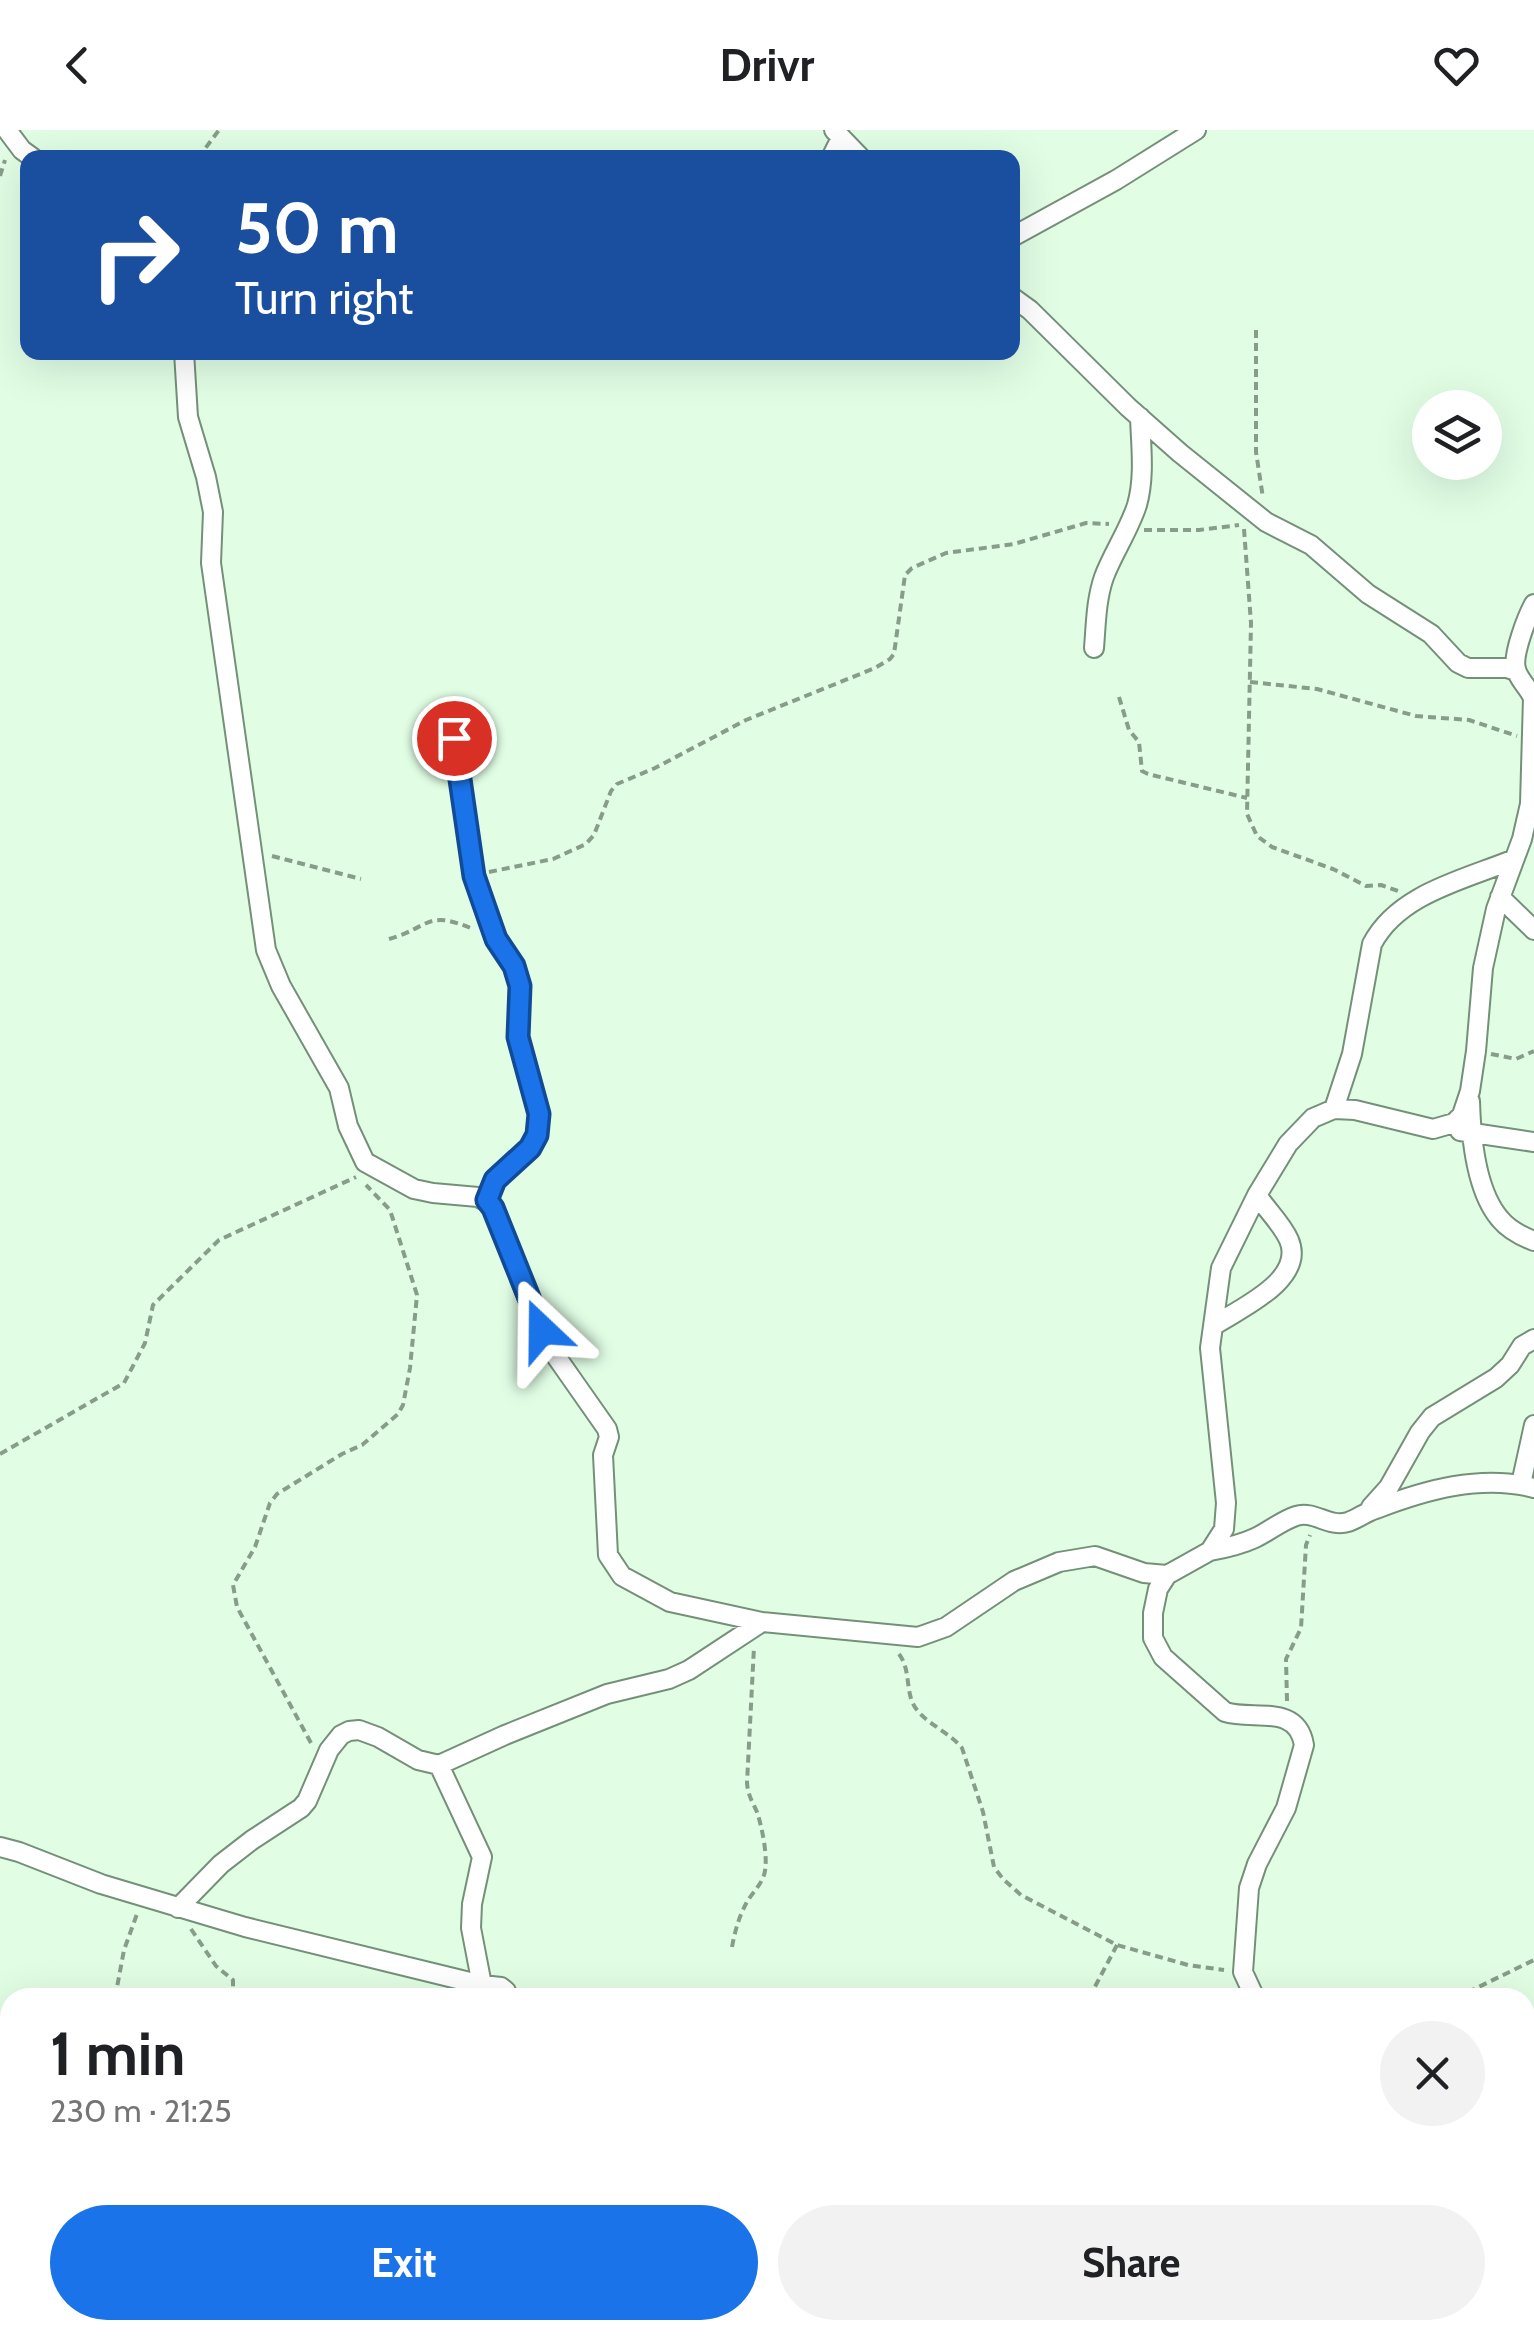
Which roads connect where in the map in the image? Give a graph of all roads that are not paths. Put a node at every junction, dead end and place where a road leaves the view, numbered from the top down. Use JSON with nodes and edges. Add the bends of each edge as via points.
{"nodes":[{"id":1,"x":6,"y":130,"type":"edge"},
{"id":2,"x":1196,"y":130,"type":"edge"},
{"id":3,"x":22,"y":150,"type":"edge"},
{"id":4,"x":1020,"y":233,"type":"edge"},
{"id":5,"x":1020,"y":303,"type":"edge"},
{"id":6,"x":184,"y":360,"type":"edge"},
{"id":7,"x":1140,"y":417,"type":"junction"},
{"id":8,"x":1534,"y":604,"type":"edge"},
{"id":9,"x":1094,"y":648,"type":"dead end"},
{"id":10,"x":1516,"y":671,"type":"junction"},
{"id":11,"x":1532,"y":692,"type":"edge"},
{"id":12,"x":454,"y":738,"type":"dead end"},
{"id":13,"x":1512,"y":860,"type":"junction"},
{"id":14,"x":1500,"y":897,"type":"junction"},
{"id":15,"x":1534,"y":930,"type":"edge"},
{"id":16,"x":1470,"y":1091,"type":"junction"},
{"id":17,"x":1334,"y":1109,"type":"junction"},
{"id":18,"x":1442,"y":1128,"type":"junction"},
{"id":19,"x":1471,"y":1134,"type":"junction"},
{"id":20,"x":1534,"y":1142,"type":"edge"},
{"id":21,"x":1257,"y":1195,"type":"junction"},
{"id":22,"x":487,"y":1200,"type":"junction"},
{"id":23,"x":1534,"y":1241,"type":"edge"},
{"id":24,"x":1213,"y":1326,"type":"junction"},
{"id":25,"x":1534,"y":1339,"type":"edge"},
{"id":26,"x":1534,"y":1425,"type":"edge"},
{"id":27,"x":1527,"y":1486,"type":"edge"},
{"id":28,"x":1366,"y":1512,"type":"junction"},
{"id":29,"x":1210,"y":1551,"type":"junction"},
{"id":30,"x":1167,"y":1576,"type":"junction"},
{"id":31,"x":758,"y":1625,"type":"junction"},
{"id":32,"x":439,"y":1765,"type":"junction"},
{"id":33,"x":0,"y":1847,"type":"edge"},
{"id":34,"x":19,"y":1852,"type":"junction"},
{"id":35,"x":0,"y":1864,"type":"edge"},
{"id":36,"x":178,"y":1908,"type":"junction"},
{"id":37,"x":482,"y":1985,"type":"junction"},
{"id":38,"x":502,"y":1988,"type":"edge"},
{"id":39,"x":1251,"y":1988,"type":"edge"}],
"edges":[{"from":1,"to":3,"type":"street"},
{"from":2,"to":4,"type":"street"},
{"from":5,"to":7,"type":"street"},
{"from":6,"to":22,"type":"street","via":[[188,418],[214,512],[216,602],[266,950],[339,1088],[365,1162],[414,1189]]},
{"from":7,"to":9,"type":"street","via":[[1142,478],[1104,576]]},
{"from":7,"to":10,"type":"street","via":[[1266,522],[1310,545],[1368,594],[1436,637],[1462,665]]},
{"from":8,"to":10,"type":"street"},
{"from":10,"to":11,"type":"street"},
{"from":11,"to":13,"type":"street","via":[[1530,804]]},
{"from":12,"to":22,"type":"street","via":[[474,876],[520,986],[518,1037],[539,1114],[530,1148],[495,1180]]},
{"from":13,"to":14,"type":"street"},
{"from":13,"to":17,"type":"street","via":[[1419,898],[1380,928]]},
{"from":14,"to":15,"type":"street"},
{"from":14,"to":16,"type":"street"},
{"from":16,"to":18,"type":"street","via":[[1462,1115]]},
{"from":16,"to":19,"type":"street"},
{"from":17,"to":18,"type":"street"},
{"from":17,"to":21,"type":"street","via":[[1313,1118],[1288,1144]]},
{"from":18,"to":19,"type":"street"},
{"from":19,"to":20,"type":"street"},
{"from":19,"to":23,"type":"street","via":[[1494,1211]]},
{"from":21,"to":24,"type":"street","via":[[1221,1268]]},
{"from":21,"to":24,"type":"street","via":[[1288,1239],[1286,1274]]},
{"from":22,"to":31,"type":"street","via":[[552,1352],[607,1429],[603,1455],[613,1565],[670,1602]]},
{"from":24,"to":29,"type":"street","via":[[1226,1502],[1224,1529]]},
{"from":25,"to":28,"type":"street","via":[[1496,1378],[1432,1417],[1389,1488]]},
{"from":26,"to":27,"type":"street"},
{"from":27,"to":28,"type":"street","via":[[1487,1481]]},
{"from":28,"to":29,"type":"street","via":[[1335,1524],[1298,1515],[1236,1546]]},
{"from":29,"to":30,"type":"street"},
{"from":30,"to":31,"type":"street","via":[[1096,1556],[1058,1562],[918,1637]]},
{"from":30,"to":39,"type":"street","via":[[1153,1613],[1152,1638],[1163,1657],[1225,1712],[1272,1714],[1293,1724],[1304,1745],[1286,1808],[1249,1888],[1244,1972]]},
{"from":31,"to":32,"type":"street","via":[[689,1670],[606,1694]]},
{"from":32,"to":36,"type":"street","via":[[359,1730],[342,1734],[301,1808],[221,1864]]},
{"from":32,"to":37,"type":"street","via":[[482,1857],[471,1928]]},
{"from":33,"to":34,"type":"street"},
{"from":34,"to":35,"type":"street"},
{"from":34,"to":36,"type":"street"},
{"from":36,"to":37,"type":"street"},
{"from":37,"to":38,"type":"street"}]}
